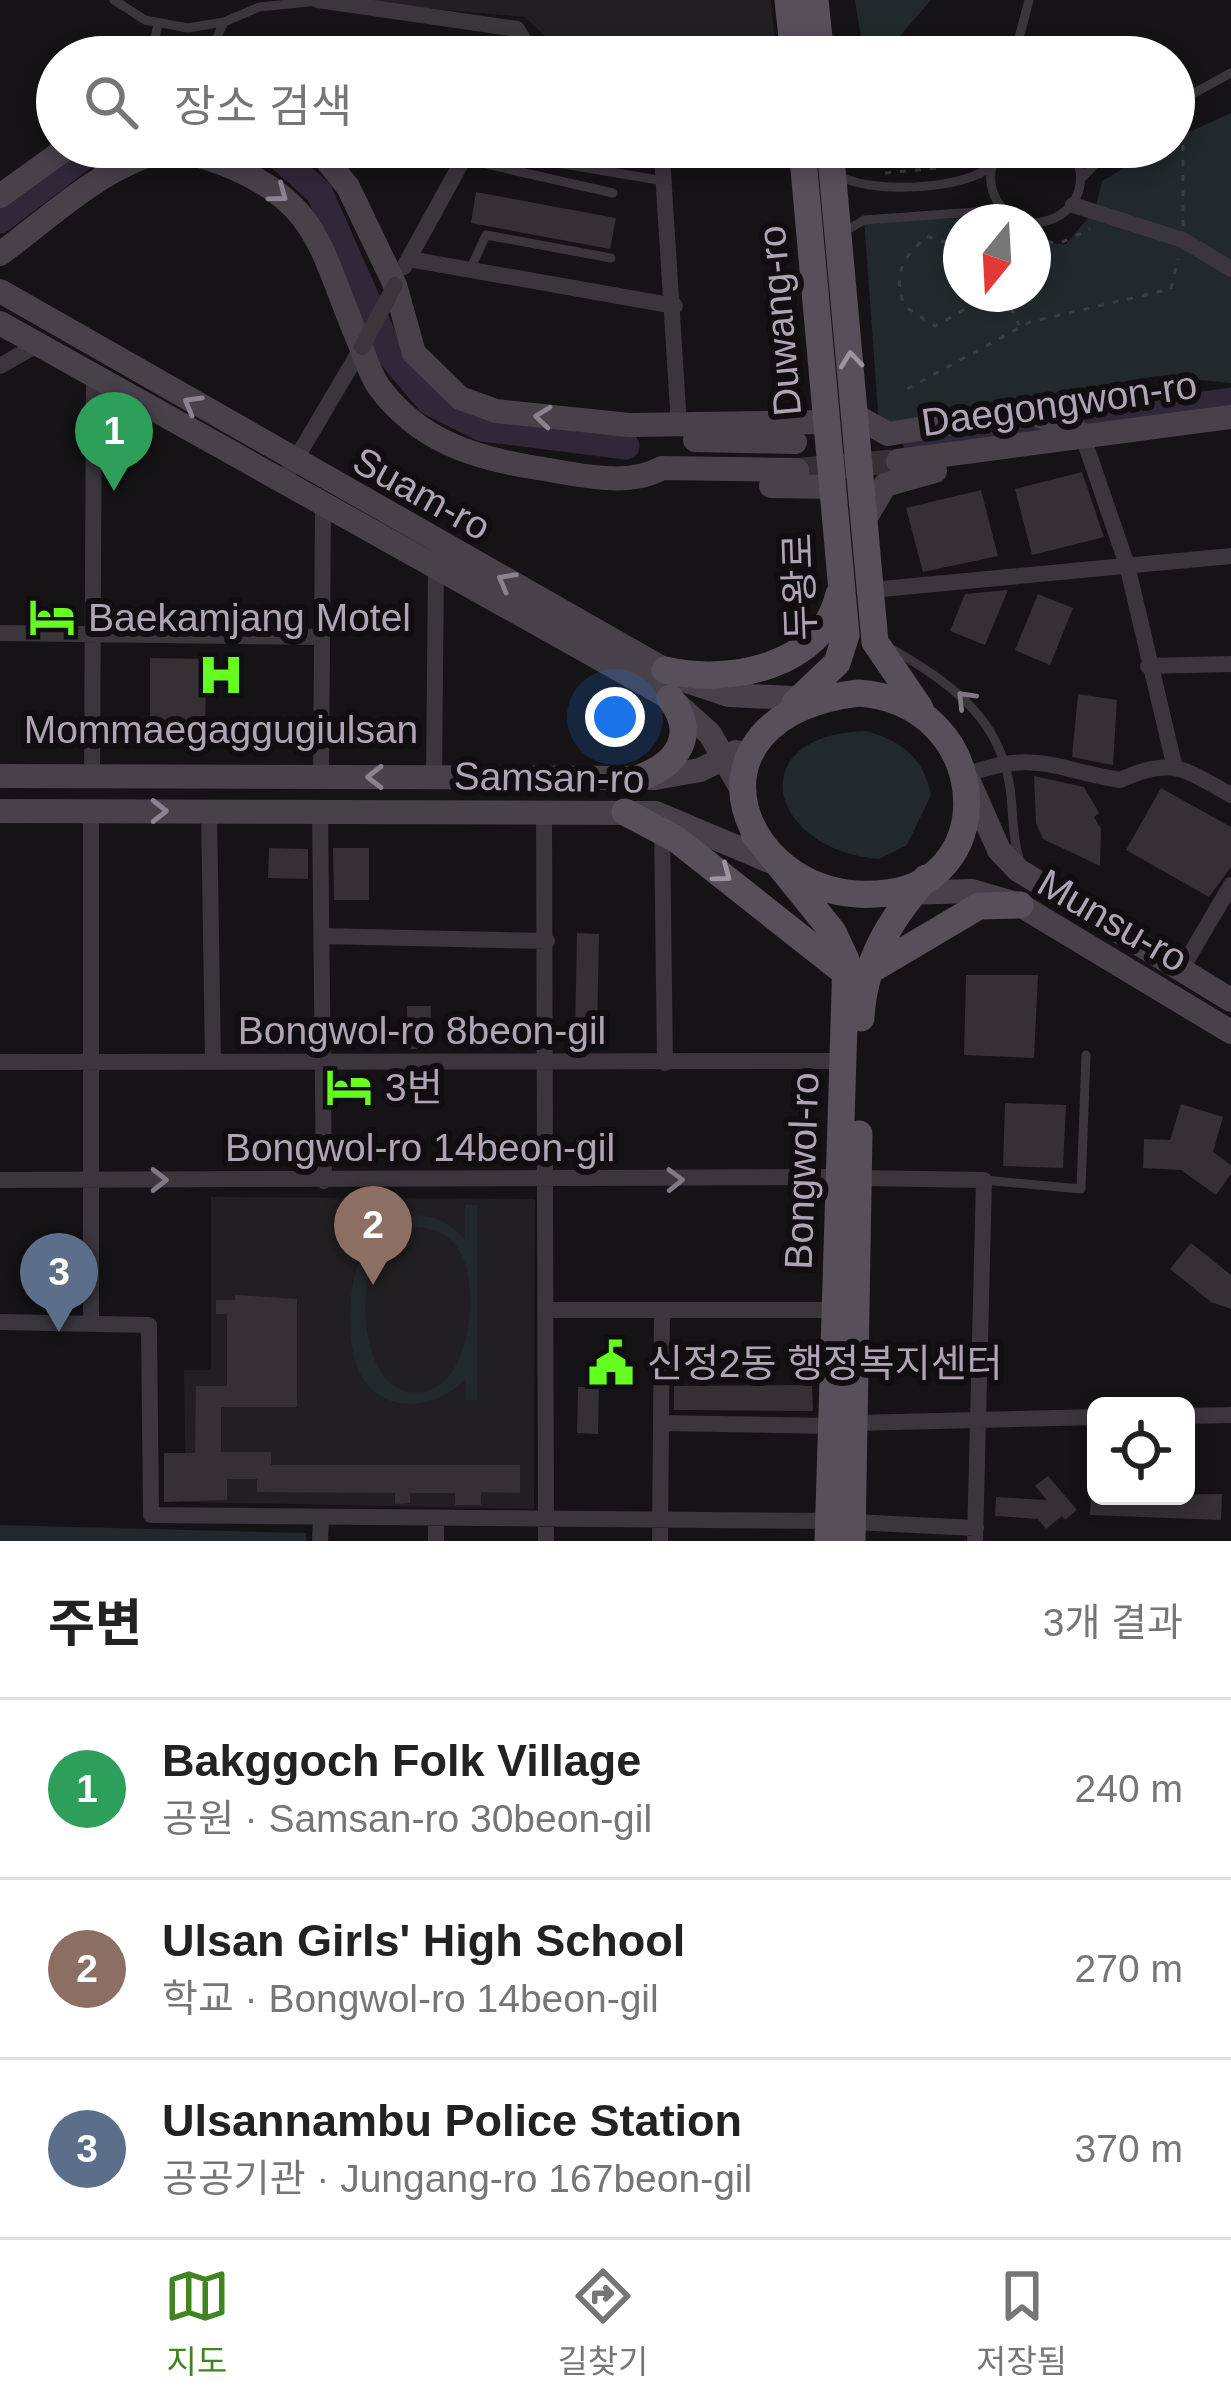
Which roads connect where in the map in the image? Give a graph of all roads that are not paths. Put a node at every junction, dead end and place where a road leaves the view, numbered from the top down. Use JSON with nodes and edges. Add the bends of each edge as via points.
{"nodes":[{"id":1,"x":114,"y":0,"type":"edge"},
{"id":2,"x":318,"y":0,"type":"edge"},
{"id":3,"x":788,"y":0,"type":"edge"},
{"id":4,"x":815,"y":0,"type":"edge"},
{"id":5,"x":1029,"y":0,"type":"edge"},
{"id":6,"x":224,"y":22,"type":"junction"},
{"id":7,"x":158,"y":24,"type":"junction"},
{"id":8,"x":155,"y":36,"type":"edge"},
{"id":9,"x":218,"y":36,"type":"edge"},
{"id":10,"x":524,"y":36,"type":"edge"},
{"id":11,"x":792,"y":36,"type":"edge"},
{"id":12,"x":819,"y":36,"type":"edge"},
{"id":13,"x":1020,"y":36,"type":"edge"},
{"id":14,"x":1231,"y":73,"type":"edge"},
{"id":15,"x":1195,"y":92,"type":"edge"},
{"id":16,"x":39,"y":168,"type":"edge"},
{"id":17,"x":124,"y":168,"type":"edge"},
{"id":18,"x":230,"y":168,"type":"edge"},
{"id":19,"x":332,"y":168,"type":"edge"},
{"id":20,"x":459,"y":168,"type":"edge"},
{"id":21,"x":527,"y":168,"type":"edge"},
{"id":22,"x":579,"y":168,"type":"edge"},
{"id":23,"x":663,"y":168,"type":"edge"},
{"id":24,"x":804,"y":168,"type":"edge"},
{"id":25,"x":832,"y":168,"type":"edge"},
{"id":26,"x":838,"y":168,"type":"edge"},
{"id":27,"x":988,"y":168,"type":"edge"},
{"id":28,"x":991,"y":168,"type":"edge"},
{"id":29,"x":1078,"y":168,"type":"edge"},
{"id":30,"x":1091,"y":168,"type":"edge"},
{"id":31,"x":1082,"y":178,"type":"junction"},
{"id":32,"x":664,"y":181,"type":"junction"},
{"id":33,"x":613,"y":193,"type":"dead end"},
{"id":34,"x":0,"y":196,"type":"edge"},
{"id":35,"x":1000,"y":204,"type":"edge"},
{"id":36,"x":1072,"y":205,"type":"junction"},
{"id":37,"x":943,"y":214,"type":"edge"},
{"id":38,"x":1051,"y":220,"type":"edge"},
{"id":39,"x":838,"y":236,"type":"junction"},
{"id":40,"x":0,"y":254,"type":"edge"},
{"id":41,"x":611,"y":258,"type":"dead end"},
{"id":42,"x":409,"y":259,"type":"junction"},
{"id":43,"x":1231,"y":269,"type":"edge"},
{"id":44,"x":470,"y":270,"type":"junction"},
{"id":45,"x":394,"y":286,"type":"junction"},
{"id":46,"x":0,"y":290,"type":"edge"},
{"id":47,"x":675,"y":306,"type":"junction"},
{"id":48,"x":0,"y":323,"type":"edge"},
{"id":49,"x":37,"y":345,"type":"junction"},
{"id":50,"x":362,"y":347,"type":"junction"},
{"id":51,"x":0,"y":366,"type":"edge"},
{"id":52,"x":94,"y":376,"type":"junction"},
{"id":53,"x":856,"y":416,"type":"junction"},
{"id":54,"x":1231,"y":417,"type":"edge"},
{"id":55,"x":828,"y":422,"type":"junction"},
{"id":56,"x":681,"y":433,"type":"junction"},
{"id":57,"x":1082,"y":434,"type":"junction"},
{"id":58,"x":795,"y":442,"type":"tunnel mouth"},
{"id":59,"x":894,"y":454,"type":"junction"},
{"id":60,"x":690,"y":468,"type":"junction"},
{"id":61,"x":797,"y":470,"type":"tunnel mouth"},
{"id":62,"x":288,"y":471,"type":"junction"},
{"id":63,"x":653,"y":474,"type":"junction"},
{"id":64,"x":833,"y":487,"type":"junction"},
{"id":65,"x":323,"y":503,"type":"junction"},
{"id":66,"x":865,"y":519,"type":"junction"},
{"id":67,"x":1231,"y":556,"type":"edge"},
{"id":68,"x":1127,"y":565,"type":"junction"},
{"id":69,"x":436,"y":566,"type":"junction"},
{"id":70,"x":842,"y":584,"type":"junction"},
{"id":71,"x":871,"y":590,"type":"junction"},
{"id":72,"x":874,"y":630,"type":"junction"},
{"id":73,"x":92,"y":632,"type":"junction"},
{"id":74,"x":0,"y":633,"type":"edge"},
{"id":75,"x":322,"y":637,"type":"junction"},
{"id":76,"x":1231,"y":664,"type":"edge"},
{"id":77,"x":1148,"y":666,"type":"junction"},
{"id":78,"x":668,"y":684,"type":"junction"},
{"id":79,"x":828,"y":697,"type":"junction"},
{"id":80,"x":800,"y":699,"type":"junction"},
{"id":81,"x":930,"y":718,"type":"junction"},
{"id":82,"x":769,"y":726,"type":"junction"},
{"id":83,"x":727,"y":759,"type":"junction"},
{"id":84,"x":1003,"y":761,"type":"junction"},
{"id":85,"x":1174,"y":764,"type":"junction"},
{"id":86,"x":966,"y":775,"type":"junction"},
{"id":87,"x":1,"y":776,"type":"edge"},
{"id":88,"x":92,"y":776,"type":"junction"},
{"id":89,"x":321,"y":777,"type":"junction"},
{"id":90,"x":434,"y":777,"type":"junction"},
{"id":91,"x":639,"y":778,"type":"junction"},
{"id":92,"x":741,"y":788,"type":"junction"},
{"id":93,"x":1231,"y":794,"type":"edge"},
{"id":94,"x":0,"y":811,"type":"edge"},
{"id":95,"x":91,"y":811,"type":"junction"},
{"id":96,"x":209,"y":811,"type":"junction"},
{"id":97,"x":320,"y":811,"type":"junction"},
{"id":98,"x":544,"y":812,"type":"junction"},
{"id":99,"x":625,"y":812,"type":"junction"},
{"id":100,"x":662,"y":830,"type":"junction"},
{"id":101,"x":785,"y":868,"type":"junction"},
{"id":102,"x":920,"y":885,"type":"junction"},
{"id":103,"x":1231,"y":885,"type":"edge"},
{"id":104,"x":1028,"y":893,"type":"junction"},
{"id":105,"x":322,"y":936,"type":"junction"},
{"id":106,"x":547,"y":941,"type":"junction"},
{"id":107,"x":1181,"y":970,"type":"junction"},
{"id":108,"x":857,"y":974,"type":"junction"},
{"id":109,"x":1231,"y":1000,"type":"edge"},
{"id":110,"x":1231,"y":1032,"type":"edge"},
{"id":111,"x":850,"y":1043,"type":"junction"},
{"id":112,"x":1086,"y":1055,"type":"dead end"},
{"id":113,"x":0,"y":1062,"type":"edge"},
{"id":114,"x":92,"y":1062,"type":"junction"},
{"id":115,"x":213,"y":1062,"type":"junction"},
{"id":116,"x":324,"y":1063,"type":"junction"},
{"id":117,"x":548,"y":1063,"type":"junction"},
{"id":118,"x":665,"y":1064,"type":"junction"},
{"id":119,"x":849,"y":1178,"type":"junction"},
{"id":120,"x":0,"y":1180,"type":"edge"},
{"id":121,"x":91,"y":1180,"type":"junction"},
{"id":122,"x":984,"y":1180,"type":"junction"},
{"id":123,"x":324,"y":1181,"type":"junction"},
{"id":124,"x":547,"y":1181,"type":"junction"},
{"id":125,"x":547,"y":1310,"type":"junction"},
{"id":126,"x":662,"y":1310,"type":"junction"},
{"id":127,"x":835,"y":1310,"type":"junction"},
{"id":128,"x":0,"y":1322,"type":"edge"},
{"id":129,"x":91,"y":1324,"type":"junction"},
{"id":130,"x":1231,"y":1415,"type":"edge"},
{"id":131,"x":1195,"y":1416,"type":"edge"},
{"id":132,"x":1087,"y":1417,"type":"edge"},
{"id":133,"x":978,"y":1419,"type":"junction"},
{"id":134,"x":661,"y":1424,"type":"junction"},
{"id":135,"x":843,"y":1425,"type":"junction"},
{"id":136,"x":321,"y":1517,"type":"junction"},
{"id":137,"x":436,"y":1517,"type":"junction"},
{"id":138,"x":546,"y":1518,"type":"junction"},
{"id":139,"x":661,"y":1520,"type":"junction"},
{"id":140,"x":840,"y":1531,"type":"edge"},
{"id":141,"x":976,"y":1534,"type":"edge"},
{"id":142,"x":320,"y":1541,"type":"edge"},
{"id":143,"x":436,"y":1541,"type":"edge"},
{"id":144,"x":546,"y":1541,"type":"edge"},
{"id":145,"x":660,"y":1541,"type":"edge"}],
"edges":[{"from":1,"to":7,"type":"lane"},
{"from":2,"to":6,"type":"lane","via":[[259,7]]},
{"from":2,"to":10,"type":"street"},
{"from":3,"to":11,"type":"main road"},
{"from":4,"to":12,"type":"main road"},
{"from":5,"to":13,"type":"lane"},
{"from":6,"to":7,"type":"lane"},
{"from":6,"to":9,"type":"lane"},
{"from":7,"to":8,"type":"lane"},
{"from":14,"to":15,"type":"lane"},
{"from":16,"to":34,"type":"main road"},
{"from":40,"to":17,"type":"main road","one_way":true},
{"from":18,"to":50,"type":"main road","one_way":true,"via":[[289,198],[314,232]]},
{"from":19,"to":45,"type":"main road"},
{"from":20,"to":42,"type":"street"},
{"from":21,"to":33,"type":"lane"},
{"from":22,"to":32,"type":"lane"},
{"from":23,"to":32,"type":"street"},
{"from":24,"to":55,"type":"main road","name":"Duwang-ro"},
{"from":25,"to":39,"type":"main road"},
{"from":26,"to":27,"type":"lane","via":[[850,184],[878,188],[970,179]]},
{"from":28,"to":35,"type":"lane"},
{"from":29,"to":31,"type":"lane"},
{"from":30,"to":31,"type":"lane"},
{"from":31,"to":36,"type":"lane"},
{"from":32,"to":47,"type":"street"},
{"from":36,"to":38,"type":"lane"},
{"from":36,"to":43,"type":"street","via":[[1183,240]]},
{"from":37,"to":39,"type":"lane","via":[[864,220]]},
{"from":53,"to":39,"type":"main road","one_way":true},
{"from":41,"to":44,"type":"lane","via":[[486,235]]},
{"from":42,"to":44,"type":"street"},
{"from":42,"to":45,"type":"street"},
{"from":44,"to":47,"type":"street"},
{"from":45,"to":50,"type":"street","bridge":true},
{"from":56,"to":45,"type":"main road","one_way":true,"via":[[496,411],[460,398],[414,352]]},
{"from":62,"to":46,"type":"main road","name":"Suam-ro","one_way":true},
{"from":47,"to":56,"type":"street"},
{"from":48,"to":49,"type":"main road","name":"Suam-ro"},
{"from":49,"to":51,"type":"street"},
{"from":49,"to":52,"type":"main road","name":"Suam-ro"},
{"from":50,"to":62,"type":"street"},
{"from":50,"to":63,"type":"main road","via":[[376,384],[403,414],[472,457]]},
{"from":52,"to":62,"type":"main road","name":"Suam-ro"},
{"from":52,"to":73,"type":"street"},
{"from":53,"to":59,"type":"main road"},
{"from":53,"to":66,"type":"main road"},
{"from":54,"to":57,"type":"main road","name":"Daegongwon-ro"},
{"from":55,"to":56,"type":"main road"},
{"from":55,"to":64,"type":"main road","name":"Duwang-ro"},
{"from":56,"to":58,"type":"main road"},
{"from":56,"to":60,"type":"lane"},
{"from":57,"to":59,"type":"main road","name":"Daegongwon-ro","via":[[1050,449]]},
{"from":57,"to":59,"type":"main road","via":[[1028,411]]},
{"from":57,"to":68,"type":"street"},
{"from":59,"to":66,"type":"main road"},
{"from":60,"to":61,"type":"main road"},
{"from":60,"to":63,"type":"main road"},
{"from":62,"to":65,"type":"main road","name":"Suam-ro"},
{"from":78,"to":62,"type":"main road","name":"Suam-ro","one_way":true},
{"from":63,"to":64,"type":"main road"},
{"from":64,"to":70,"type":"main road","name":"두왕로"},
{"from":65,"to":69,"type":"main road","name":"Suam-ro"},
{"from":65,"to":75,"type":"street"},
{"from":66,"to":71,"type":"main road"},
{"from":67,"to":68,"type":"street"},
{"from":68,"to":71,"type":"street"},
{"from":68,"to":77,"type":"street"},
{"from":69,"to":78,"type":"main road","name":"Suam-ro"},
{"from":69,"to":90,"type":"street","name":"Suam-ro"},
{"from":70,"to":78,"type":"main road","via":[[824,630],[801,652]]},
{"from":70,"to":80,"type":"main road","name":"두왕로","via":[[842,653]]},
{"from":71,"to":72,"type":"main road"},
{"from":72,"to":81,"type":"main road","via":[[891,671]]},
{"from":84,"to":72,"type":"lane","one_way":true,"via":[[963,695]]},
{"from":73,"to":74,"type":"street"},
{"from":73,"to":75,"type":"street"},
{"from":73,"to":88,"type":"street"},
{"from":75,"to":89,"type":"street"},
{"from":76,"to":77,"type":"street"},
{"from":77,"to":85,"type":"street"},
{"from":78,"to":80,"type":"main road","name":"Suam-ro"},
{"from":78,"to":83,"type":"main road","name":"Suam-ro"},
{"from":78,"to":91,"type":"main road","via":[[684,728],[681,748]]},
{"from":79,"to":80,"type":"main road","name":"Suam-ro"},
{"from":79,"to":81,"type":"main road","via":[[879,694]]},
{"from":79,"to":82,"type":"main road"},
{"from":80,"to":82,"type":"main road","name":"두왕로"},
{"from":81,"to":86,"type":"main road"},
{"from":82,"to":83,"type":"main road","name":"Samsan-ro"},
{"from":82,"to":92,"type":"main road","via":[[750,752]]},
{"from":83,"to":91,"type":"main road","name":"Samsan-ro","via":[[686,775]]},
{"from":83,"to":92,"type":"main road","name":"Suam-ro"},
{"from":84,"to":85,"type":"street","via":[[1035,758],[1120,781]]},
{"from":84,"to":86,"type":"street"},
{"from":84,"to":104,"type":"lane"},
{"from":85,"to":93,"type":"street"},
{"from":86,"to":102,"type":"main road","via":[[959,836]]},
{"from":86,"to":104,"type":"main road","name":"Munsu-ro"},
{"from":87,"to":88,"type":"main road","name":"Samsan-ro"},
{"from":88,"to":89,"type":"main road","name":"Samsan-ro"},
{"from":90,"to":89,"type":"main road","name":"Samsan-ro","one_way":true},
{"from":90,"to":91,"type":"main road","name":"Samsan-ro"},
{"from":92,"to":101,"type":"main road","name":"Bongwol-ro","via":[[754,834]]},
{"from":94,"to":95,"type":"main road","name":"Samsan-ro"},
{"from":95,"to":96,"type":"main road","name":"Samsan-ro","one_way":true},
{"from":95,"to":114,"type":"street"},
{"from":96,"to":97,"type":"main road","name":"Samsan-ro"},
{"from":96,"to":115,"type":"street"},
{"from":97,"to":98,"type":"main road","name":"Samsan-ro"},
{"from":97,"to":105,"type":"street"},
{"from":98,"to":99,"type":"main road","name":"Samsan-ro"},
{"from":98,"to":106,"type":"street"},
{"from":99,"to":100,"type":"main road"},
{"from":99,"to":101,"type":"main road","name":"Samsan-ro","via":[[672,817]]},
{"from":100,"to":108,"type":"main road","one_way":true},
{"from":100,"to":118,"type":"street"},
{"from":101,"to":102,"type":"main road","via":[[845,890],[880,894]]},
{"from":101,"to":108,"type":"main road","name":"Bongwol-ro"},
{"from":102,"to":104,"type":"main road","name":"Munsu-ro"},
{"from":102,"to":108,"type":"main road","name":"Bongwol-ro"},
{"from":103,"to":107,"type":"street"},
{"from":104,"to":107,"type":"main road","name":"Munsu-ro"},
{"from":104,"to":108,"type":"main road","via":[[980,906]]},
{"from":104,"to":110,"type":"main road","name":"Munsu-ro"},
{"from":105,"to":106,"type":"street"},
{"from":105,"to":116,"type":"street"},
{"from":106,"to":117,"type":"street"},
{"from":107,"to":109,"type":"main road","name":"Munsu-ro"},
{"from":108,"to":111,"type":"main road","name":"Bongwol-ro"},
{"from":111,"to":118,"type":"street","name":"Bongwol-ro 8beon-gil"},
{"from":111,"to":119,"type":"main road","name":"Bongwol-ro"},
{"from":112,"to":122,"type":"lane","via":[[1081,1189]]},
{"from":113,"to":114,"type":"street","name":"Bongwol-ro 8beon-gil"},
{"from":114,"to":115,"type":"street","name":"Bongwol-ro 8beon-gil"},
{"from":114,"to":121,"type":"street"},
{"from":115,"to":116,"type":"street","name":"Bongwol-ro 8beon-gil"},
{"from":116,"to":117,"type":"street","name":"Bongwol-ro 8beon-gil"},
{"from":116,"to":123,"type":"street"},
{"from":117,"to":118,"type":"street","name":"Bongwol-ro 8beon-gil"},
{"from":117,"to":124,"type":"street"},
{"from":119,"to":122,"type":"street","name":"Bongwol-ro 14beon-gil"},
{"from":124,"to":119,"type":"street","name":"Bongwol-ro 14beon-gil","one_way":true},
{"from":119,"to":127,"type":"main road","name":"Bongwol-ro"},
{"from":119,"to":135,"type":"main road"},
{"from":120,"to":121,"type":"street","name":"Bongwol-ro 14beon-gil"},
{"from":121,"to":123,"type":"street","name":"Bongwol-ro 14beon-gil","one_way":true},
{"from":121,"to":129,"type":"street"},
{"from":122,"to":133,"type":"street"},
{"from":123,"to":124,"type":"street","name":"Bongwol-ro 14beon-gil"},
{"from":124,"to":125,"type":"street"},
{"from":125,"to":126,"type":"street"},
{"from":125,"to":138,"type":"street"},
{"from":126,"to":127,"type":"street"},
{"from":126,"to":134,"type":"street"},
{"from":127,"to":135,"type":"main road","name":"Bongwol-ro"},
{"from":128,"to":129,"type":"street"},
{"from":129,"to":136,"type":"street","via":[[149,1325],[151,1515]]},
{"from":130,"to":131,"type":"street"},
{"from":132,"to":133,"type":"street"},
{"from":133,"to":135,"type":"street"},
{"from":133,"to":141,"type":"street"},
{"from":134,"to":135,"type":"street"},
{"from":134,"to":139,"type":"street"},
{"from":135,"to":140,"type":"main road","name":"Bongwol-ro"},
{"from":136,"to":137,"type":"street"},
{"from":136,"to":142,"type":"street"},
{"from":137,"to":138,"type":"street"},
{"from":137,"to":143,"type":"street"},
{"from":138,"to":139,"type":"street"},
{"from":138,"to":144,"type":"street"},
{"from":139,"to":140,"type":"street"},
{"from":139,"to":145,"type":"street"},
{"from":140,"to":141,"type":"street"}]}
